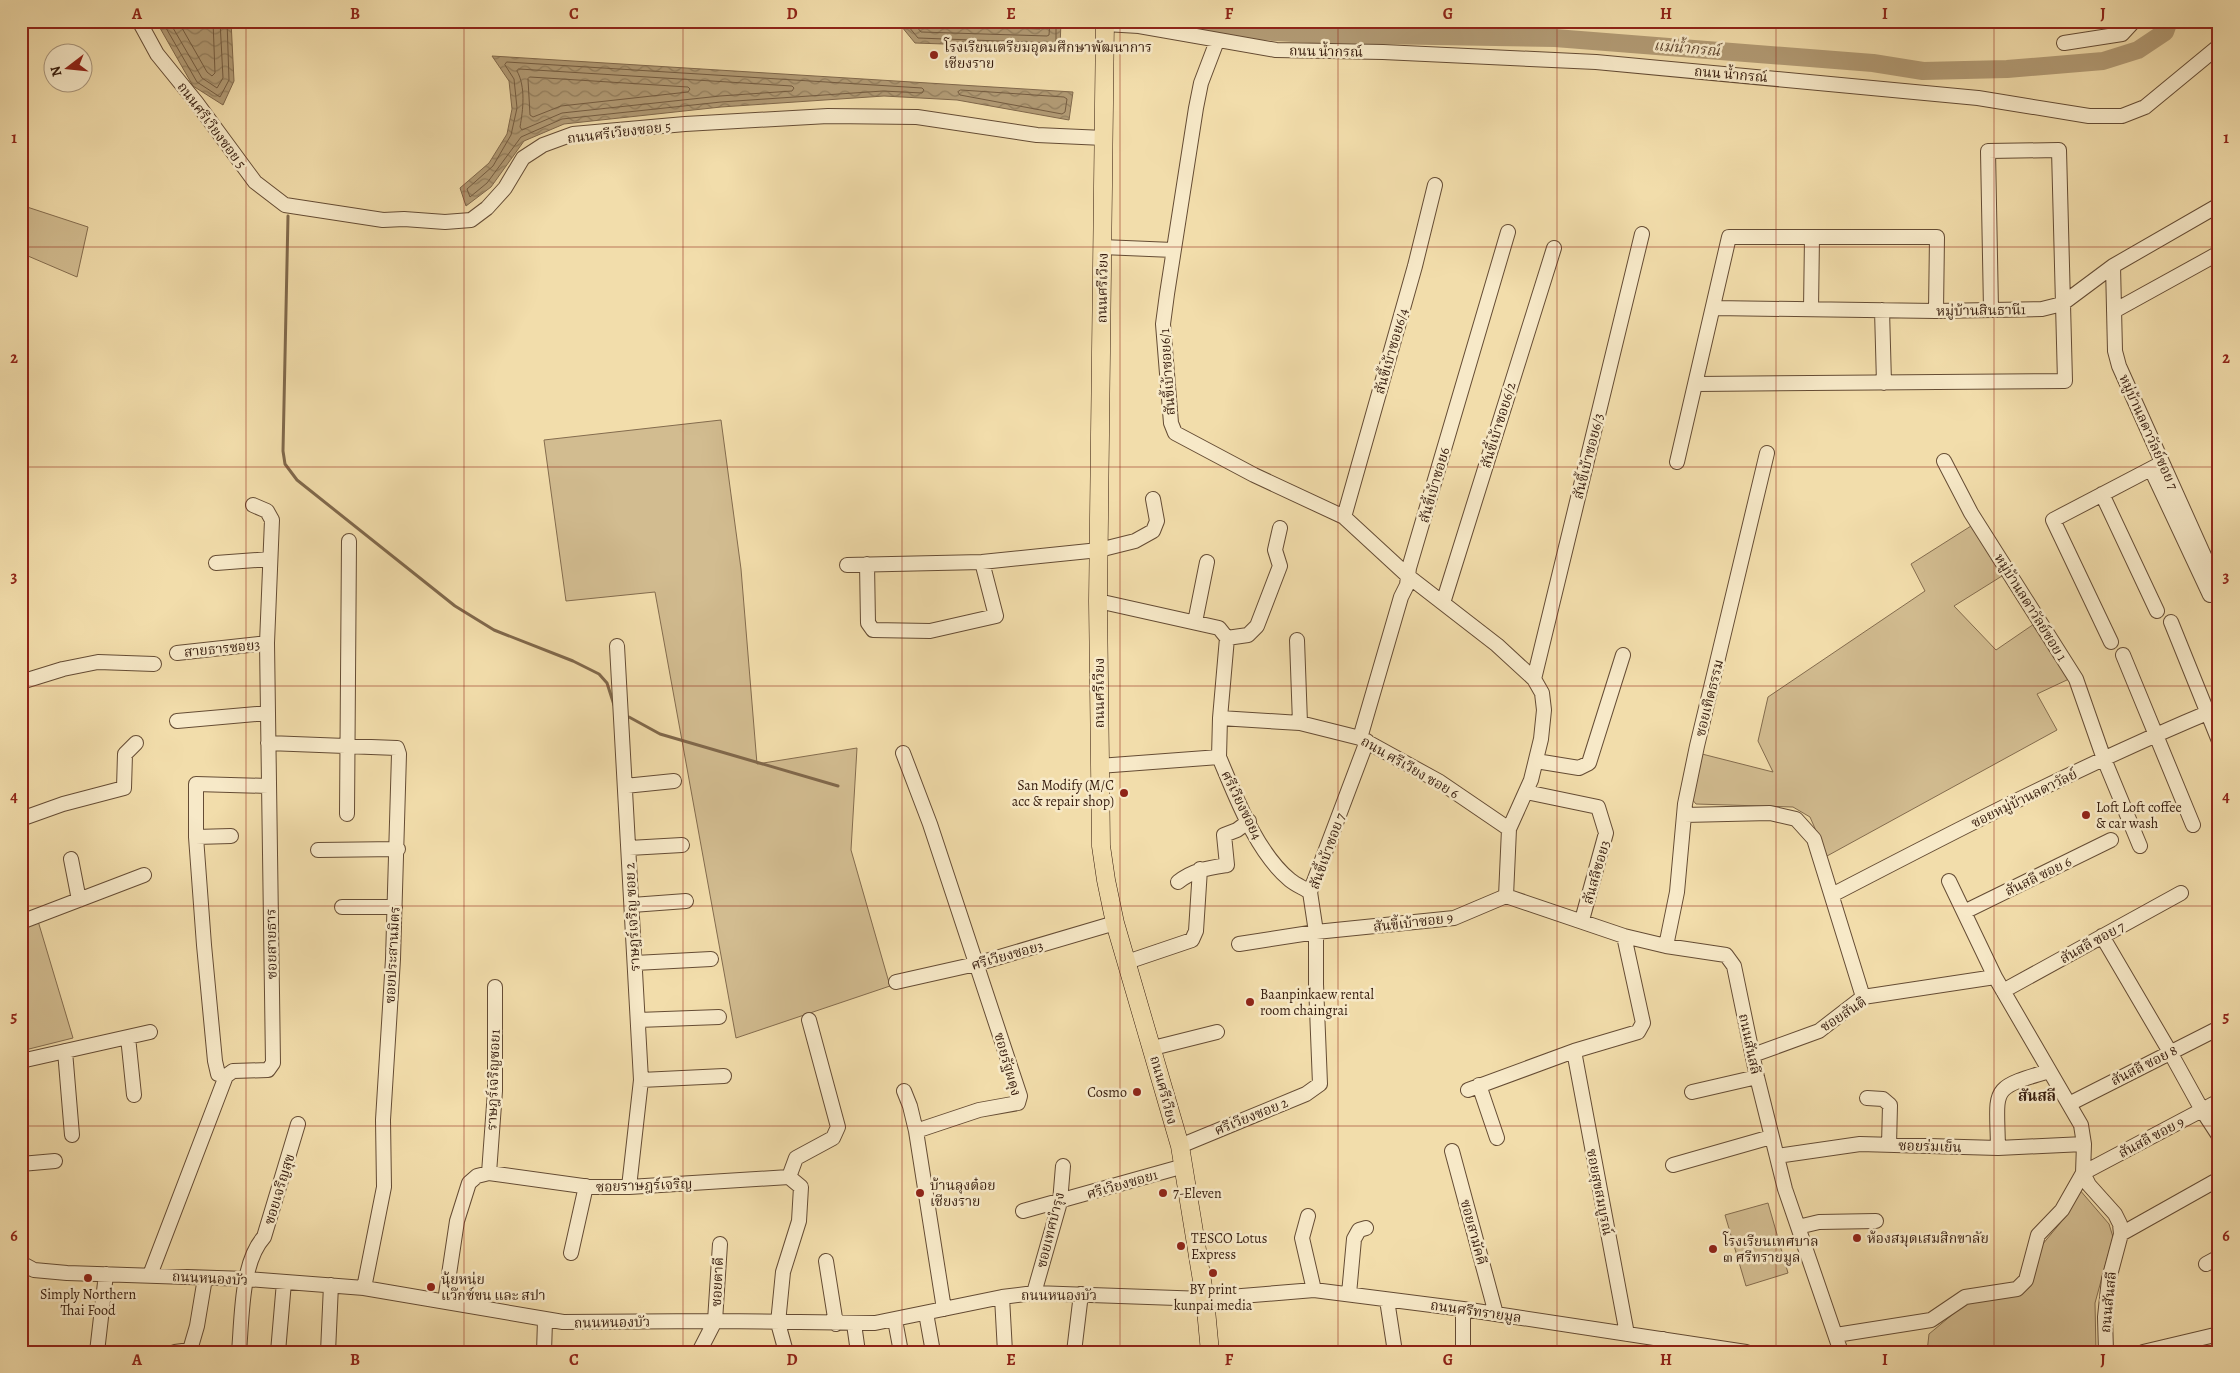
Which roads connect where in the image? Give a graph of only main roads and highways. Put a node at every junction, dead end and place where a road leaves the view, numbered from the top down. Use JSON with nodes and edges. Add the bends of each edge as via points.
{"nodes":[{"id":1,"x":1105,"y":22,"type":"edge"},
{"id":2,"x":1210,"y":1352,"type":"edge"}],
"edges":[{"from":1,"to":2,"type":"main road","name":"ถนนศรีเวียง","via":[[1098,550],[1101,846],[1115,923],[1180,1146],[1205,1299]]}]}
